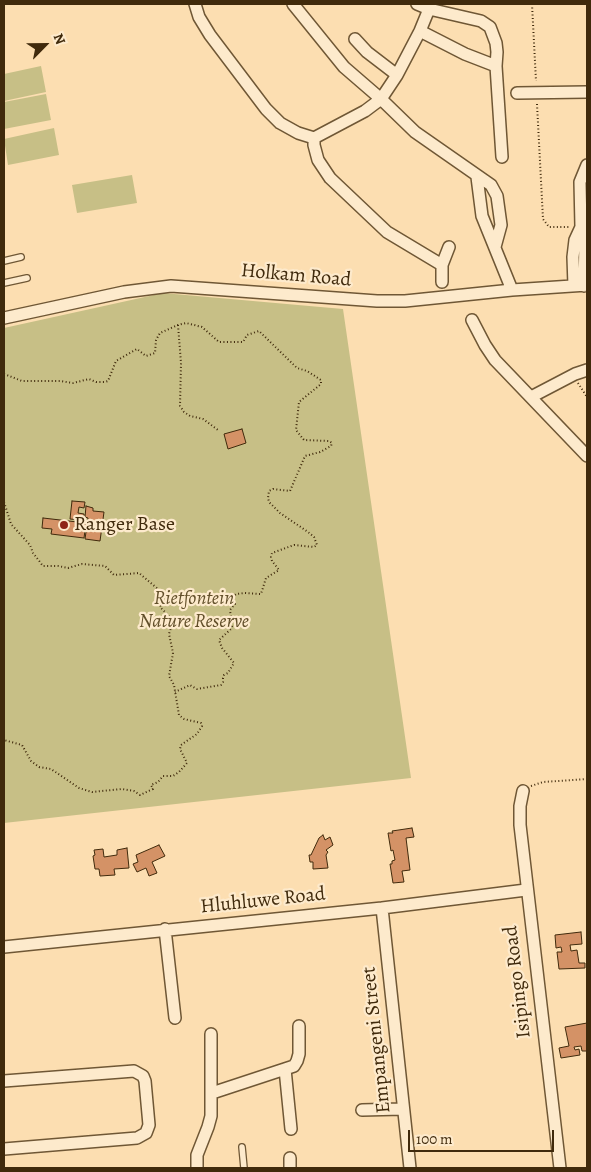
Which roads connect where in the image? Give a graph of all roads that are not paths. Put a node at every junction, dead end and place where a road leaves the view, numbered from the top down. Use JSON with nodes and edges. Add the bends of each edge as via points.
{"nodes":[{"id":1,"x":195,"y":4,"type":"edge"},
{"id":2,"x":293,"y":4,"type":"edge"},
{"id":3,"x":416,"y":4,"type":"edge"},
{"id":4,"x":429,"y":9,"type":"junction"},
{"id":5,"x":420,"y":31,"type":"junction"},
{"id":6,"x":354,"y":39,"type":"dead end"},
{"id":7,"x":496,"y":66,"type":"junction"},
{"id":8,"x":397,"y":75,"type":"junction"},
{"id":9,"x":587,"y":92,"type":"edge"},
{"id":10,"x":518,"y":93,"type":"dead end"},
{"id":11,"x":381,"y":99,"type":"junction"},
{"id":12,"x":314,"y":138,"type":"junction"},
{"id":13,"x":502,"y":157,"type":"dead end"},
{"id":14,"x":587,"y":165,"type":"edge"},
{"id":15,"x":477,"y":177,"type":"junction"},
{"id":16,"x":581,"y":227,"type":"junction"},
{"id":17,"x":449,"y":247,"type":"dead end"},
{"id":18,"x":495,"y":247,"type":"junction"},
{"id":19,"x":20,"y":257,"type":"dead end"},
{"id":20,"x":4,"y":261,"type":"edge"},
{"id":21,"x":442,"y":265,"type":"junction"},
{"id":22,"x":27,"y":278,"type":"dead end"},
{"id":23,"x":442,"y":282,"type":"dead end"},
{"id":24,"x":4,"y":283,"type":"edge"},
{"id":25,"x":578,"y":286,"type":"edge"},
{"id":26,"x":512,"y":290,"type":"junction"},
{"id":27,"x":4,"y":318,"type":"edge"},
{"id":28,"x":472,"y":320,"type":"dead end"},
{"id":29,"x":587,"y":370,"type":"edge"},
{"id":30,"x":531,"y":397,"type":"junction"},
{"id":31,"x":587,"y":456,"type":"edge"},
{"id":32,"x":523,"y":791,"type":"road end"},
{"id":33,"x":526,"y":890,"type":"junction"},
{"id":34,"x":382,"y":908,"type":"junction"},
{"id":35,"x":165,"y":929,"type":"junction"},
{"id":36,"x":4,"y":947,"type":"edge"},
{"id":37,"x":175,"y":1018,"type":"dead end"},
{"id":38,"x":299,"y":1026,"type":"dead end"},
{"id":39,"x":211,"y":1034,"type":"dead end"},
{"id":40,"x":285,"y":1069,"type":"junction"},
{"id":41,"x":4,"y":1081,"type":"edge"},
{"id":42,"x":212,"y":1093,"type":"junction"},
{"id":43,"x":402,"y":1109,"type":"junction"},
{"id":44,"x":362,"y":1110,"type":"dead end"},
{"id":45,"x":291,"y":1129,"type":"dead end"},
{"id":46,"x":242,"y":1147,"type":"dead end"},
{"id":47,"x":4,"y":1149,"type":"edge"},
{"id":48,"x":197,"y":1168,"type":"edge"},
{"id":49,"x":244,"y":1168,"type":"edge"},
{"id":50,"x":410,"y":1168,"type":"edge"},
{"id":51,"x":560,"y":1168,"type":"edge"}],
"edges":[{"from":1,"to":12,"type":"street","via":[[198,17],[210,35],[266,109],[280,123]]},
{"from":2,"to":11,"type":"street","via":[[344,66]]},
{"from":3,"to":4,"type":"street"},
{"from":4,"to":5,"type":"street"},
{"from":4,"to":7,"type":"street","via":[[486,24],[496,43]]},
{"from":5,"to":7,"type":"street"},
{"from":5,"to":8,"type":"street"},
{"from":6,"to":8,"type":"street"},
{"from":7,"to":13,"type":"street"},
{"from":8,"to":11,"type":"street"},
{"from":9,"to":10,"type":"street"},
{"from":11,"to":12,"type":"street"},
{"from":11,"to":15,"type":"street","via":[[415,132]]},
{"from":12,"to":21,"type":"street","via":[[318,160],[336,184],[387,232]]},
{"from":14,"to":16,"type":"street","via":[[580,182]]},
{"from":15,"to":18,"type":"street","via":[[482,216]]},
{"from":15,"to":18,"type":"street","via":[[491,186],[497,196],[501,225]]},
{"from":16,"to":25,"type":"street","via":[[585,240]]},
{"from":16,"to":25,"type":"street","via":[[574,249],[568,255]]},
{"from":17,"to":21,"type":"street"},
{"from":18,"to":26,"type":"street"},
{"from":19,"to":20,"type":"lane"},
{"from":21,"to":23,"type":"street"},
{"from":22,"to":24,"type":"lane"},
{"from":25,"to":26,"type":"street","name":"Holkam Road"},
{"from":26,"to":27,"type":"street","name":"Holkam Road","via":[[431,300],[386,301],[171,286],[124,292]]},
{"from":28,"to":30,"type":"street","via":[[495,360]]},
{"from":29,"to":30,"type":"street"},
{"from":30,"to":31,"type":"street"},
{"from":32,"to":33,"type":"street","name":"Isipingo Road","via":[[520,825]]},
{"from":33,"to":34,"type":"street","name":"Hluhluwe Road"},
{"from":33,"to":51,"type":"street","name":"Isipingo Road"},
{"from":34,"to":35,"type":"street","name":"Hluhluwe Road"},
{"from":34,"to":43,"type":"street","name":"Empangeni Street"},
{"from":35,"to":36,"type":"street","name":"Hluhluwe Road"},
{"from":35,"to":37,"type":"street"},
{"from":38,"to":40,"type":"street","via":[[297,1061]]},
{"from":39,"to":42,"type":"street"},
{"from":40,"to":42,"type":"street"},
{"from":40,"to":45,"type":"street"},
{"from":41,"to":47,"type":"street","via":[[134,1071],[145,1081],[149,1124],[146,1134],[137,1138]]},
{"from":42,"to":48,"type":"street","via":[[208,1127],[197,1154]]},
{"from":43,"to":44,"type":"street"},
{"from":43,"to":50,"type":"street","name":"Empangeni Street"},
{"from":46,"to":49,"type":"lane"}]}
